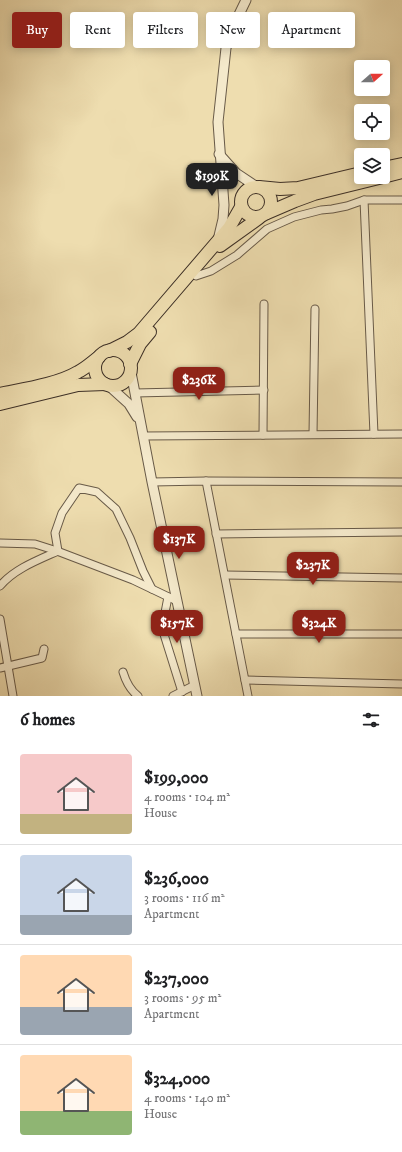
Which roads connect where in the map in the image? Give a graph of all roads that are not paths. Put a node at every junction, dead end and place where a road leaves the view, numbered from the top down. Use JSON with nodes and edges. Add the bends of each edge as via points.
{"nodes":[{"id":1,"x":246,"y":0,"type":"edge"},
{"id":2,"x":219,"y":154,"type":"junction"},
{"id":3,"x":402,"y":164,"type":"edge"},
{"id":4,"x":390,"y":167,"type":"edge"},
{"id":5,"x":402,"y":172,"type":"edge"},
{"id":6,"x":354,"y":175,"type":"edge"},
{"id":7,"x":390,"y":175,"type":"edge"},
{"id":8,"x":355,"y":184,"type":"edge"},
{"id":9,"x":258,"y":187,"type":"junction"},
{"id":10,"x":364,"y":200,"type":"junction"},
{"id":11,"x":402,"y":200,"type":"edge"},
{"id":12,"x":241,"y":207,"type":"junction"},
{"id":13,"x":263,"y":216,"type":"junction"},
{"id":14,"x":218,"y":240,"type":"junction"},
{"id":15,"x":196,"y":276,"type":"junction"},
{"id":16,"x":264,"y":304,"type":"dead end"},
{"id":17,"x":315,"y":309,"type":"dead end"},
{"id":18,"x":104,"y":353,"type":"junction"},
{"id":19,"x":130,"y":366,"type":"junction"},
{"id":20,"x":106,"y":384,"type":"junction"},
{"id":21,"x":264,"y":390,"type":"junction"},
{"id":22,"x":135,"y":393,"type":"junction"},
{"id":23,"x":0,"y":394,"type":"edge"},
{"id":24,"x":0,"y":404,"type":"edge"},
{"id":25,"x":142,"y":431,"type":"junction"},
{"id":26,"x":313,"y":434,"type":"junction"},
{"id":27,"x":374,"y":434,"type":"junction"},
{"id":28,"x":402,"y":434,"type":"edge"},
{"id":29,"x":263,"y":435,"type":"junction"},
{"id":30,"x":206,"y":481,"type":"junction"},
{"id":31,"x":152,"y":482,"type":"junction"},
{"id":32,"x":402,"y":482,"type":"edge"},
{"id":33,"x":402,"y":532,"type":"edge"},
{"id":34,"x":216,"y":534,"type":"junction"},
{"id":35,"x":0,"y":543,"type":"edge"},
{"id":36,"x":58,"y":552,"type":"junction"},
{"id":37,"x":225,"y":575,"type":"junction"},
{"id":38,"x":402,"y":578,"type":"edge"},
{"id":39,"x":0,"y":586,"type":"edge"},
{"id":40,"x":152,"y":589,"type":"junction"},
{"id":41,"x":168,"y":597,"type":"junction"},
{"id":42,"x":177,"y":601,"type":"junction"},
{"id":43,"x":0,"y":619,"type":"edge"},
{"id":44,"x":236,"y":634,"type":"junction"},
{"id":45,"x":402,"y":634,"type":"edge"},
{"id":46,"x":44,"y":649,"type":"dead end"},
{"id":47,"x":8,"y":666,"type":"junction"},
{"id":48,"x":0,"y":668,"type":"edge"},
{"id":49,"x":123,"y":672,"type":"dead end"},
{"id":50,"x":245,"y":680,"type":"junction"},
{"id":51,"x":402,"y":684,"type":"edge"},
{"id":52,"x":195,"y":685,"type":"junction"},
{"id":53,"x":182,"y":692,"type":"junction"},
{"id":54,"x":13,"y":696,"type":"edge"},
{"id":55,"x":138,"y":696,"type":"edge"},
{"id":56,"x":173,"y":696,"type":"edge"},
{"id":57,"x":197,"y":696,"type":"edge"},
{"id":58,"x":248,"y":696,"type":"edge"}],
"edges":[{"from":1,"to":2,"type":"street","via":[[232,28],[226,48],[218,118]]},
{"from":2,"to":9,"type":"street","via":[[236,173]]},
{"from":2,"to":14,"type":"street","via":[[224,205]]},
{"from":3,"to":4,"type":"highway"},
{"from":5,"to":7,"type":"highway"},
{"from":6,"to":9,"type":"highway","via":[[298,188]]},
{"from":8,"to":13,"type":"highway","via":[[295,200]]},
{"from":9,"to":12,"type":"highway","via":[[252,187],[244,193],[240,202]]},
{"from":9,"to":13,"type":"highway","via":[[270,196],[271,205]]},
{"from":10,"to":11,"type":"street"},
{"from":10,"to":15,"type":"street","via":[[347,206],[294,216],[276,224],[224,263]]},
{"from":10,"to":27,"type":"street"},
{"from":12,"to":13,"type":"highway","via":[[250,217]]},
{"from":12,"to":14,"type":"highway","via":[[229,228]]},
{"from":13,"to":15,"type":"highway","via":[[221,246]]},
{"from":14,"to":18,"type":"highway","via":[[139,333]]},
{"from":15,"to":19,"type":"highway","via":[[140,344]]},
{"from":16,"to":21,"type":"street"},
{"from":17,"to":26,"type":"street"},
{"from":18,"to":19,"type":"highway","via":[[122,353]]},
{"from":18,"to":20,"type":"highway","via":[[96,361],[95,372]]},
{"from":18,"to":23,"type":"highway","via":[[78,372],[66,377]]},
{"from":19,"to":20,"type":"highway","via":[[130,373],[124,382],[119,385]]},
{"from":19,"to":22,"type":"street"},
{"from":20,"to":24,"type":"highway","via":[[78,385]]},
{"from":20,"to":25,"type":"street","via":[[129,404]]},
{"from":21,"to":22,"type":"street"},
{"from":21,"to":29,"type":"street"},
{"from":22,"to":25,"type":"street"},
{"from":25,"to":29,"type":"street"},
{"from":25,"to":31,"type":"street"},
{"from":26,"to":27,"type":"street"},
{"from":26,"to":29,"type":"street"},
{"from":27,"to":28,"type":"street"},
{"from":30,"to":31,"type":"street"},
{"from":30,"to":32,"type":"street"},
{"from":30,"to":34,"type":"street"},
{"from":31,"to":42,"type":"street"},
{"from":33,"to":34,"type":"street"},
{"from":34,"to":37,"type":"street"},
{"from":35,"to":36,"type":"street","via":[[35,544]]},
{"from":36,"to":39,"type":"street","via":[[35,561],[6,578]]},
{"from":36,"to":40,"type":"street"},
{"from":36,"to":40,"type":"street","via":[[55,533],[62,512],[79,488],[97,492],[116,508]]},
{"from":37,"to":38,"type":"street"},
{"from":37,"to":44,"type":"street"},
{"from":40,"to":41,"type":"street"},
{"from":41,"to":42,"type":"street"},
{"from":41,"to":53,"type":"street","via":[[162,628]]},
{"from":42,"to":52,"type":"street"},
{"from":43,"to":47,"type":"street"},
{"from":44,"to":45,"type":"street"},
{"from":44,"to":50,"type":"street"},
{"from":46,"to":47,"type":"street","via":[[42,658]]},
{"from":47,"to":48,"type":"street"},
{"from":47,"to":54,"type":"street"},
{"from":49,"to":55,"type":"street","via":[[125,681]]},
{"from":50,"to":51,"type":"street"},
{"from":50,"to":58,"type":"street"},
{"from":52,"to":53,"type":"street"},
{"from":52,"to":57,"type":"street"},
{"from":53,"to":56,"type":"street"}]}
